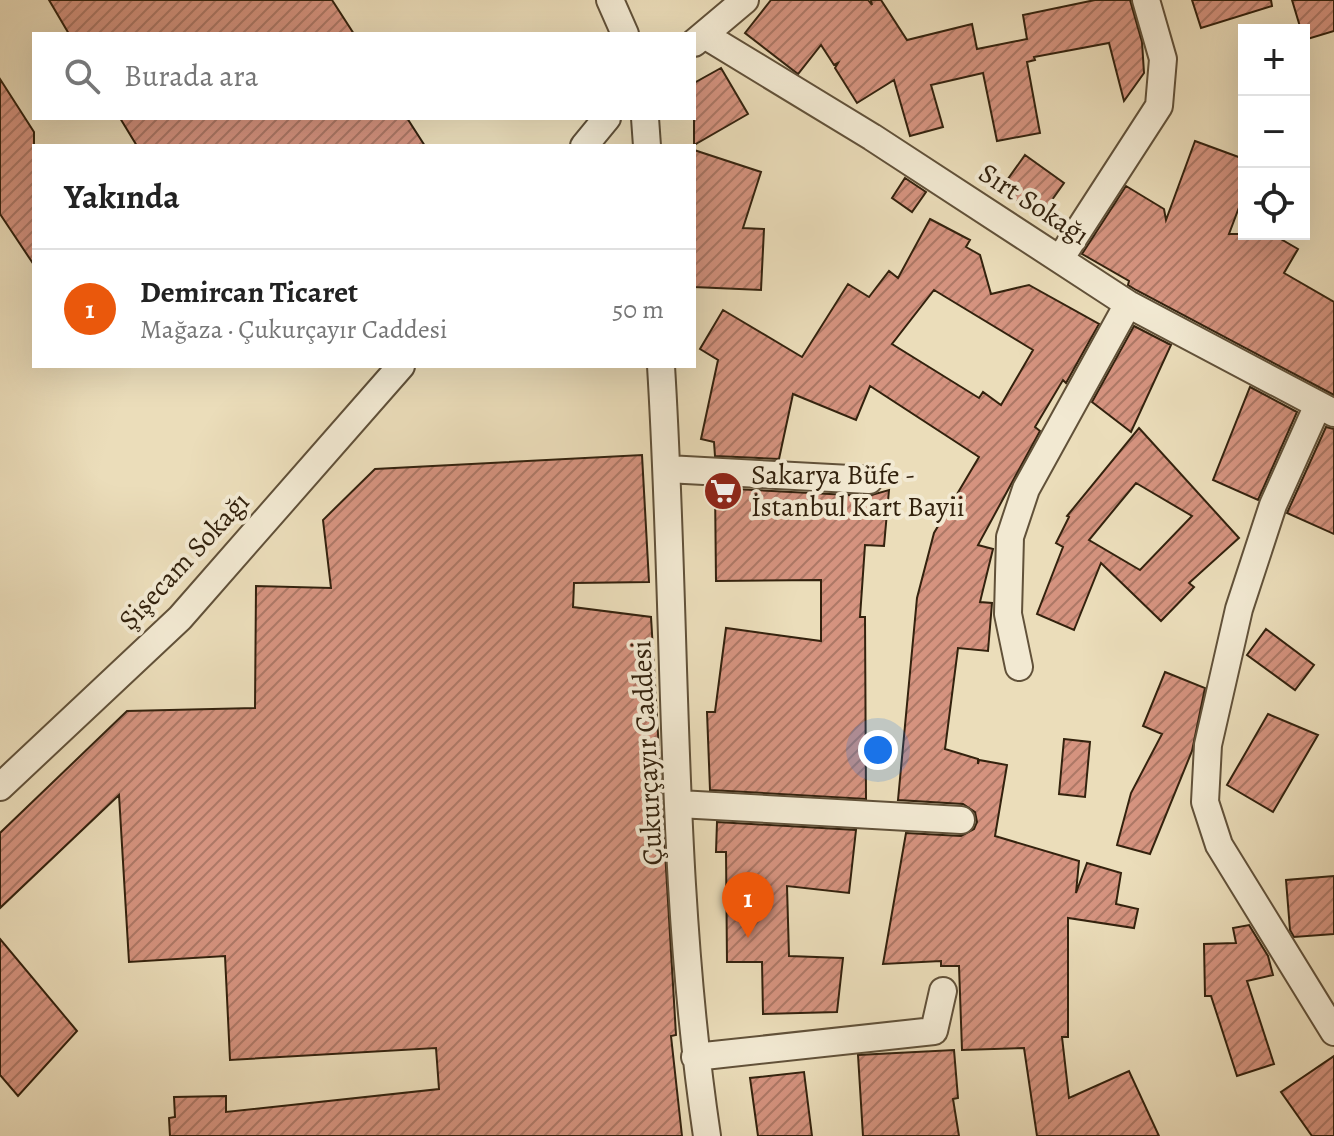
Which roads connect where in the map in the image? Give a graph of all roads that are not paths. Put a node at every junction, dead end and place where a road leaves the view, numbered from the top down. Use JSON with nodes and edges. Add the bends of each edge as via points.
{"nodes":[{"id":1,"x":610,"y":0,"type":"edge"},
{"id":2,"x":745,"y":0,"type":"edge"},
{"id":3,"x":1146,"y":0,"type":"edge"},
{"id":4,"x":624,"y":32,"type":"edge"},
{"id":5,"x":700,"y":40,"type":"edge"},
{"id":6,"x":605,"y":120,"type":"edge"},
{"id":7,"x":645,"y":120,"type":"edge"},
{"id":8,"x":586,"y":144,"type":"edge"},
{"id":9,"x":647,"y":144,"type":"edge"},
{"id":10,"x":1060,"y":259,"type":"junction"},
{"id":11,"x":1128,"y":304,"type":"junction"},
{"id":12,"x":399,"y":368,"type":"edge"},
{"id":13,"x":661,"y":368,"type":"edge"},
{"id":14,"x":1325,"y":410,"type":"edge"},
{"id":15,"x":667,"y":469,"type":"junction"},
{"id":16,"x":869,"y":480,"type":"dead end"},
{"id":17,"x":1019,"y":667,"type":"dead end"},
{"id":18,"x":0,"y":787,"type":"edge"},
{"id":19,"x":679,"y":804,"type":"junction"},
{"id":20,"x":961,"y":820,"type":"dead end"},
{"id":21,"x":943,"y":991,"type":"dead end"},
{"id":22,"x":1334,"y":1032,"type":"edge"},
{"id":23,"x":695,"y":1057,"type":"junction"},
{"id":24,"x":707,"y":1136,"type":"edge"}],
"edges":[{"from":1,"to":4,"type":"street"},
{"from":2,"to":5,"type":"street"},
{"from":3,"to":10,"type":"street","via":[[1163,59],[1159,106]]},
{"from":5,"to":10,"type":"street","name":"Sırt Sokağı","via":[[872,137]]},
{"from":6,"to":8,"type":"street"},
{"from":7,"to":9,"type":"street"},
{"from":10,"to":11,"type":"street","name":"Sırt Sokağı"},
{"from":11,"to":14,"type":"street","name":"Sırt Sokağı"},
{"from":11,"to":17,"type":"street","via":[[1026,489],[1010,537],[1008,614]]},
{"from":12,"to":18,"type":"street","name":"Şişecam Sokağı","via":[[180,618]]},
{"from":13,"to":15,"type":"street","name":"Çukurçayır Caddesi"},
{"from":14,"to":22,"type":"street","via":[[1273,505],[1239,609],[1208,745],[1205,802],[1219,845]]},
{"from":15,"to":16,"type":"street"},
{"from":15,"to":19,"type":"street","name":"Çukurçayır Caddesi"},
{"from":19,"to":20,"type":"street"},
{"from":19,"to":23,"type":"street","name":"Çukurçayır Caddesi"},
{"from":21,"to":23,"type":"street","via":[[934,1031]]},
{"from":23,"to":24,"type":"street","name":"Çukurçayır Caddesi"}]}
